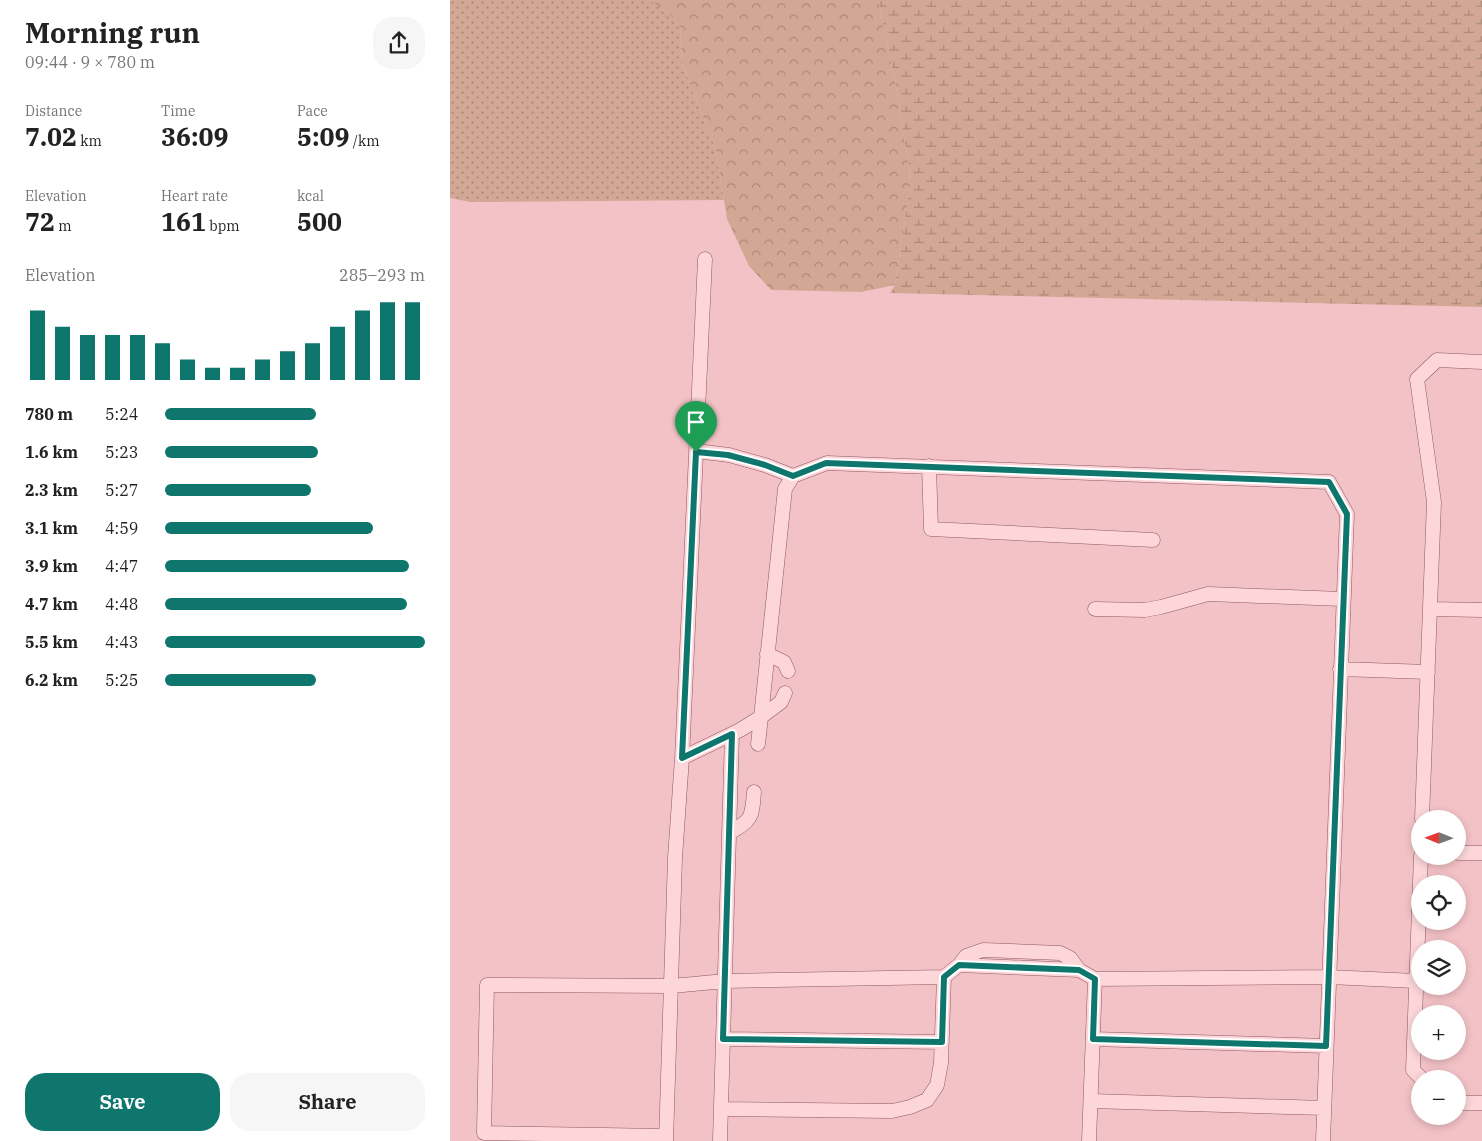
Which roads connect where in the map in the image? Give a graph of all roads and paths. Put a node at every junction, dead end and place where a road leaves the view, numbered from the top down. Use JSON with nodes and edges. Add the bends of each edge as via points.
{"nodes":[{"id":1,"x":705,"y":259,"type":"dead end"},
{"id":2,"x":1482,"y":362,"type":"edge"},
{"id":3,"x":696,"y":452,"type":"junction"},
{"id":4,"x":929,"y":466,"type":"junction"},
{"id":5,"x":793,"y":476,"type":"junction"},
{"id":6,"x":1153,"y":540,"type":"dead end"},
{"id":7,"x":1342,"y":599,"type":"junction"},
{"id":8,"x":1430,"y":608,"type":"junction"},
{"id":9,"x":1095,"y":609,"type":"dead end"},
{"id":10,"x":1482,"y":610,"type":"edge"},
{"id":11,"x":767,"y":654,"type":"junction"},
{"id":12,"x":1340,"y":669,"type":"junction"},
{"id":13,"x":788,"y":671,"type":"dead end"},
{"id":14,"x":1428,"y":672,"type":"junction"},
{"id":15,"x":786,"y":692,"type":"dead end"},
{"id":16,"x":761,"y":717,"type":"junction"},
{"id":17,"x":732,"y":734,"type":"junction"},
{"id":18,"x":758,"y":744,"type":"dead end"},
{"id":19,"x":682,"y":758,"type":"junction"},
{"id":20,"x":754,"y":792,"type":"dead end"},
{"id":21,"x":1422,"y":810,"type":"edge"},
{"id":22,"x":729,"y":832,"type":"junction"},
{"id":23,"x":1466,"y":853,"type":"edge"},
{"id":24,"x":1482,"y":853,"type":"edge"},
{"id":25,"x":1421,"y":865,"type":"edge"},
{"id":26,"x":1418,"y":940,"type":"edge"},
{"id":27,"x":944,"y":977,"type":"junction"},
{"id":28,"x":1329,"y":977,"type":"junction"},
{"id":29,"x":1095,"y":979,"type":"junction"},
{"id":30,"x":724,"y":981,"type":"junction"},
{"id":31,"x":1411,"y":981,"type":"edge"},
{"id":32,"x":672,"y":986,"type":"junction"},
{"id":33,"x":1416,"y":995,"type":"edge"},
{"id":34,"x":723,"y":1039,"type":"junction"},
{"id":35,"x":1093,"y":1039,"type":"junction"},
{"id":36,"x":942,"y":1042,"type":"junction"},
{"id":37,"x":1326,"y":1046,"type":"junction"},
{"id":38,"x":1413,"y":1070,"type":"edge"},
{"id":39,"x":1091,"y":1101,"type":"junction"},
{"id":40,"x":1466,"y":1102,"type":"edge"},
{"id":41,"x":1482,"y":1103,"type":"edge"},
{"id":42,"x":1324,"y":1108,"type":"junction"},
{"id":43,"x":721,"y":1109,"type":"junction"},
{"id":44,"x":666,"y":1139,"type":"edge"},
{"id":45,"x":720,"y":1141,"type":"edge"},
{"id":46,"x":1089,"y":1141,"type":"edge"},
{"id":47,"x":1323,"y":1141,"type":"edge"}],
"edges":[{"from":1,"to":3,"type":"lane"},
{"from":2,"to":8,"type":"lane","via":[[1437,360],[1417,379],[1434,502]]},
{"from":3,"to":5,"type":"lane","via":[[728,455]]},
{"from":3,"to":19,"type":"lane"},
{"from":4,"to":5,"type":"lane","via":[[826,463]]},
{"from":4,"to":6,"type":"lane","via":[[931,529]]},
{"from":4,"to":7,"type":"lane","via":[[1329,482],[1347,514]]},
{"from":5,"to":11,"type":"lane","via":[[785,489]]},
{"from":7,"to":9,"type":"lane","via":[[1208,594],[1161,608]]},
{"from":7,"to":12,"type":"lane"},
{"from":8,"to":10,"type":"lane"},
{"from":8,"to":14,"type":"lane"},
{"from":11,"to":13,"type":"lane","via":[[784,662]]},
{"from":11,"to":16,"type":"lane"},
{"from":12,"to":14,"type":"lane"},
{"from":12,"to":28,"type":"lane"},
{"from":14,"to":21,"type":"lane"},
{"from":15,"to":16,"type":"lane","via":[[781,702]]},
{"from":16,"to":17,"type":"lane"},
{"from":16,"to":18,"type":"lane"},
{"from":17,"to":19,"type":"lane"},
{"from":17,"to":22,"type":"lane"},
{"from":19,"to":32,"type":"lane","via":[[675,858]]},
{"from":20,"to":22,"type":"lane","via":[[752,814],[746,823]]},
{"from":22,"to":30,"type":"lane"},
{"from":23,"to":24,"type":"lane"},
{"from":25,"to":26,"type":"lane"},
{"from":27,"to":29,"type":"lane","via":[[959,965],[1079,970]]},
{"from":27,"to":30,"type":"lane"},
{"from":27,"to":36,"type":"lane"},
{"from":28,"to":29,"type":"lane"},
{"from":28,"to":31,"type":"lane"},
{"from":28,"to":37,"type":"lane"},
{"from":29,"to":35,"type":"lane"},
{"from":30,"to":32,"type":"lane"},
{"from":30,"to":34,"type":"lane"},
{"from":32,"to":44,"type":"lane"},
{"from":32,"to":44,"type":"lane","via":[[487,985],[484,1132]]},
{"from":33,"to":38,"type":"lane"},
{"from":34,"to":36,"type":"lane"},
{"from":34,"to":43,"type":"lane"},
{"from":35,"to":37,"type":"lane"},
{"from":35,"to":39,"type":"lane"},
{"from":36,"to":43,"type":"lane","via":[[938,1085],[927,1100],[910,1107],[892,1111]]},
{"from":37,"to":42,"type":"lane"},
{"from":39,"to":42,"type":"lane"},
{"from":39,"to":46,"type":"lane"},
{"from":40,"to":41,"type":"lane"},
{"from":42,"to":47,"type":"lane"},
{"from":43,"to":45,"type":"lane"}]}
